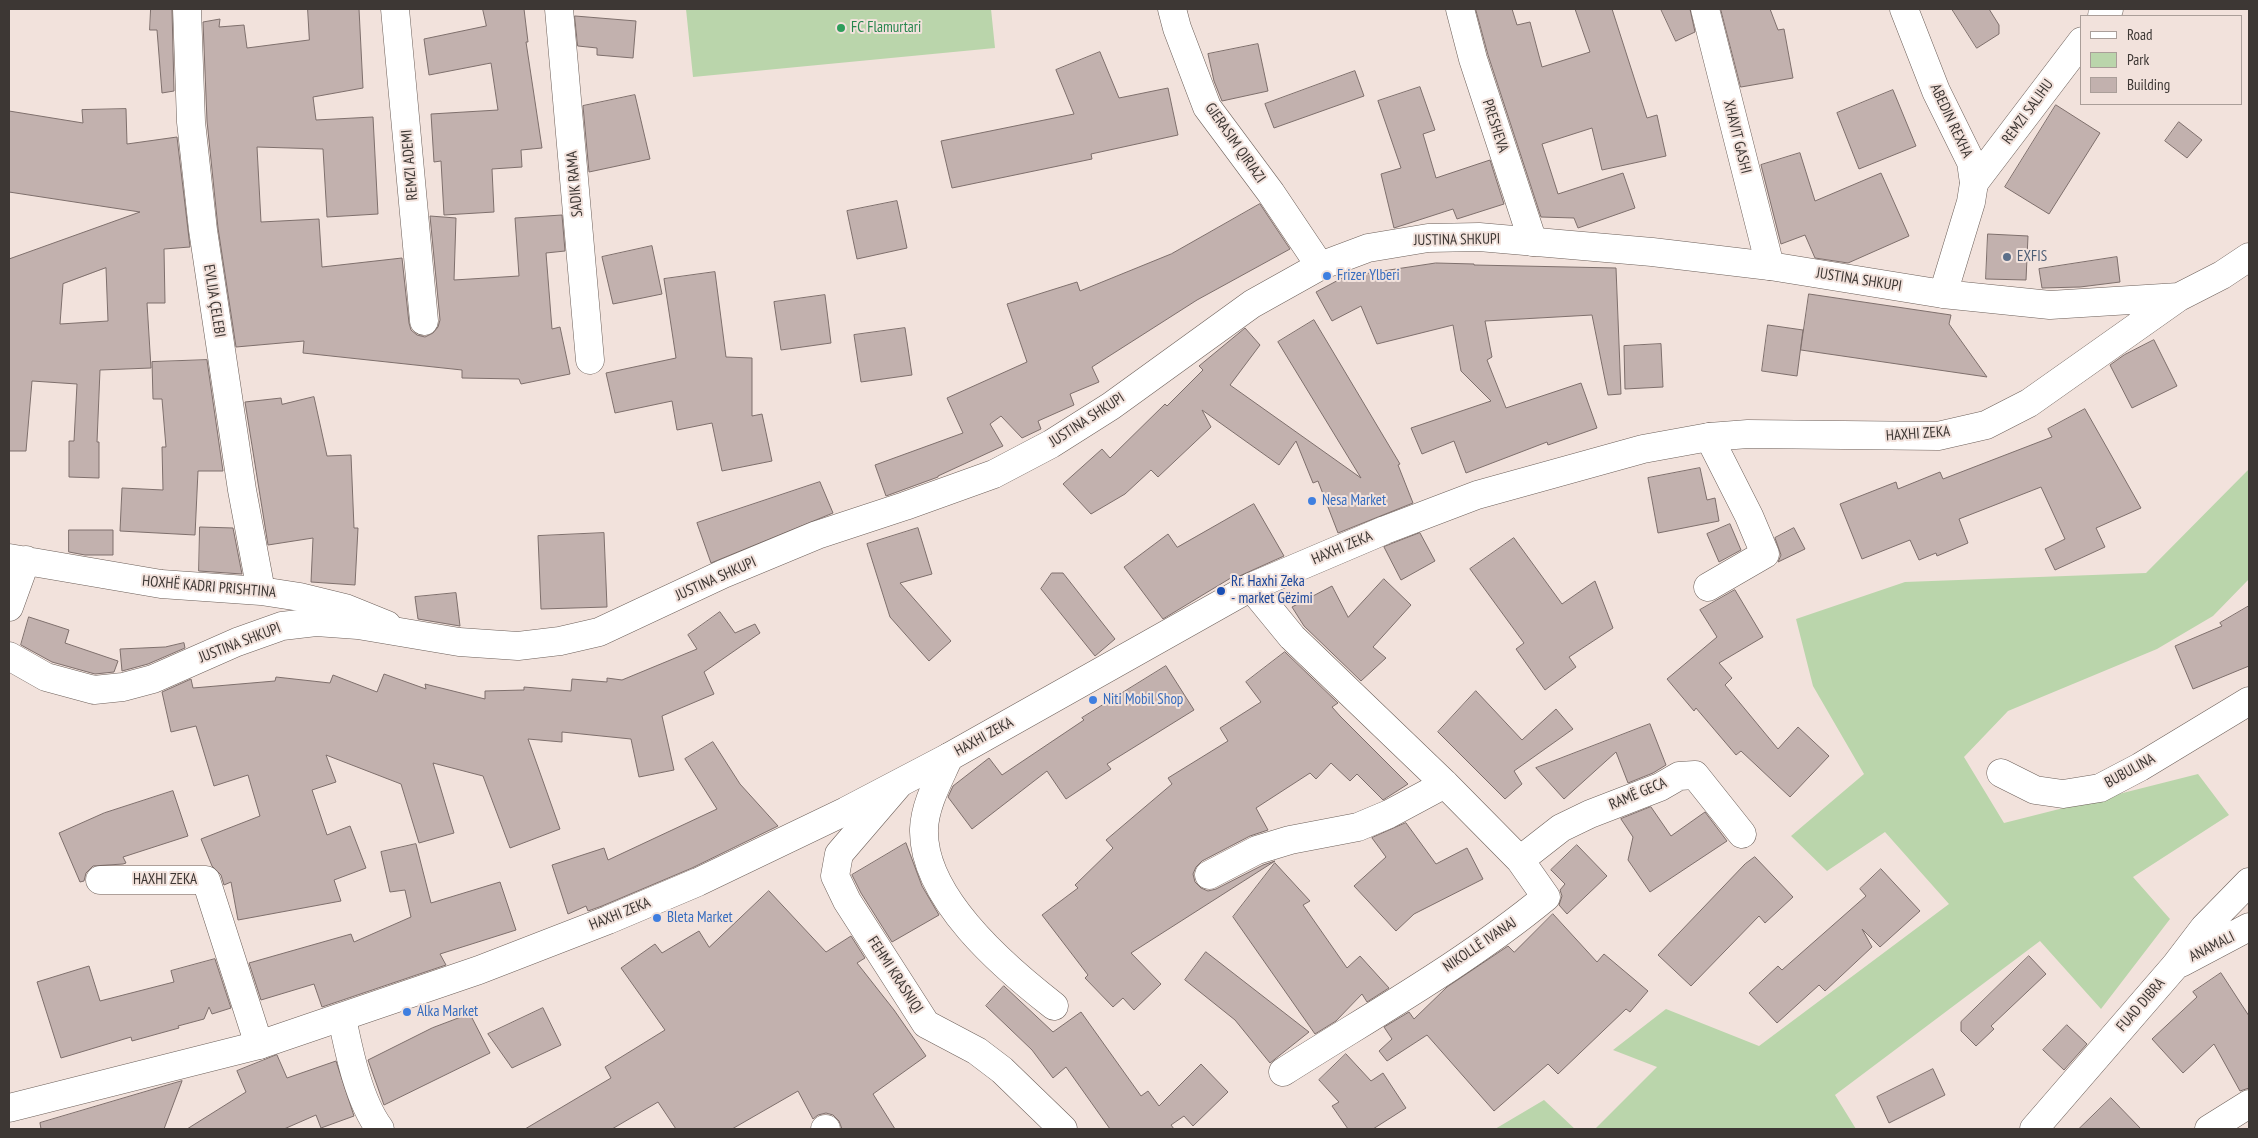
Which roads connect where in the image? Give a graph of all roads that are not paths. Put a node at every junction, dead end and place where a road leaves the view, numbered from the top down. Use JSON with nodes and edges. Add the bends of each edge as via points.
{"nodes":[{"id":1,"x":187,"y":9,"type":"edge"},
{"id":2,"x":395,"y":9,"type":"edge"},
{"id":3,"x":559,"y":9,"type":"edge"},
{"id":4,"x":1172,"y":9,"type":"edge"},
{"id":5,"x":1460,"y":9,"type":"edge"},
{"id":6,"x":1704,"y":9,"type":"edge"},
{"id":7,"x":1904,"y":9,"type":"edge"},
{"id":8,"x":2080,"y":44,"type":"edge"},
{"id":9,"x":1974,"y":183,"type":"junction"},
{"id":10,"x":1533,"y":242,"type":"junction"},
{"id":11,"x":2249,"y":257,"type":"edge"},
{"id":12,"x":1320,"y":266,"type":"junction"},
{"id":13,"x":1770,"y":266,"type":"junction"},
{"id":14,"x":1943,"y":294,"type":"junction"},
{"id":15,"x":2178,"y":297,"type":"junction"},
{"id":16,"x":424,"y":321,"type":"dead end"},
{"id":17,"x":590,"y":360,"type":"dead end"},
{"id":18,"x":1709,"y":437,"type":"junction"},
{"id":19,"x":17,"y":559,"type":"edge"},
{"id":20,"x":1708,"y":586,"type":"dead end"},
{"id":21,"x":1251,"y":587,"type":"junction"},
{"id":22,"x":261,"y":591,"type":"junction"},
{"id":23,"x":9,"y":607,"type":"edge"},
{"id":24,"x":405,"y":633,"type":"junction"},
{"id":25,"x":9,"y":656,"type":"edge"},
{"id":26,"x":2249,"y":701,"type":"edge"},
{"id":27,"x":949,"y":757,"type":"junction"},
{"id":28,"x":2001,"y":773,"type":"dead end"},
{"id":29,"x":900,"y":784,"type":"junction"},
{"id":30,"x":1445,"y":784,"type":"junction"},
{"id":31,"x":1742,"y":834,"type":"dead end"},
{"id":32,"x":1520,"y":860,"type":"junction"},
{"id":33,"x":1208,"y":875,"type":"dead end"},
{"id":34,"x":100,"y":880,"type":"dead end"},
{"id":35,"x":2249,"y":882,"type":"edge"},
{"id":36,"x":2249,"y":927,"type":"edge"},
{"id":37,"x":2175,"y":966,"type":"junction"},
{"id":38,"x":1054,"y":1006,"type":"dead end"},
{"id":39,"x":342,"y":1018,"type":"junction"},
{"id":40,"x":259,"y":1044,"type":"junction"},
{"id":41,"x":1283,"y":1072,"type":"dead end"},
{"id":42,"x":2249,"y":1104,"type":"edge"},
{"id":43,"x":9,"y":1108,"type":"edge"},
{"id":44,"x":380,"y":1129,"type":"edge"},
{"id":45,"x":1063,"y":1129,"type":"edge"},
{"id":46,"x":2034,"y":1129,"type":"edge"},
{"id":47,"x":2209,"y":1129,"type":"edge"}],
"edges":[{"from":1,"to":22,"type":"street","name":"EVLIJA ÇELEBI","via":[[191,122],[203,230],[242,490]]},
{"from":2,"to":16,"type":"street","name":"REMZI ADEMI"},
{"from":3,"to":17,"type":"street","name":"SADIK RAMA"},
{"from":4,"to":12,"type":"street","name":"GJERASIM QIRIAZI","via":[[1207,107]]},
{"from":5,"to":10,"type":"street","name":"PRESHEVA","via":[[1473,59]]},
{"from":6,"to":13,"type":"street","name":"XHAVIT GASHI"},
{"from":7,"to":9,"type":"street","name":"ABEDIN REXHA","via":[[1936,91],[1971,162]]},
{"from":8,"to":9,"type":"street","name":"REMZI SALIHU"},
{"from":9,"to":14,"type":"street","name":"ABEDIN REXHA","via":[[1972,202]]},
{"from":10,"to":12,"type":"street","name":"JUSTINA SHKUPI","via":[[1479,236],[1428,238],[1368,248]]},
{"from":10,"to":13,"type":"street","name":"JUSTINA SHKUPI"},
{"from":11,"to":15,"type":"street"},
{"from":12,"to":24,"type":"street","name":"JUSTINA SHKUPI","via":[[1252,304],[1111,406],[1051,444],[994,474],[817,535],[599,632],[518,646],[459,642]]},
{"from":13,"to":14,"type":"street","name":"JUSTINA SHKUPI"},
{"from":14,"to":15,"type":"street","name":"JUSTINA SHKUPI","via":[[2050,305]]},
{"from":15,"to":18,"type":"street","name":"HAXHI ZEKA","via":[[2029,403],[1986,425],[1938,436],[1748,434]]},
{"from":18,"to":20,"type":"street","via":[[1765,554]]},
{"from":18,"to":21,"type":"street","name":"HAXHI ZEKA","via":[[1643,449],[1477,495]]},
{"from":19,"to":22,"type":"street","name":"HOXHË KADRI PRISHTINA","via":[[161,584]]},
{"from":19,"to":23,"type":"street"},
{"from":21,"to":27,"type":"street","name":"HAXHI ZEKA"},
{"from":21,"to":30,"type":"street","name":"NIKOLLË IVANAJ","via":[[1292,636]]},
{"from":22,"to":24,"type":"street","name":"HOXHË KADRI PRISHTINA","via":[[345,608]]},
{"from":24,"to":25,"type":"street","name":"JUSTINA SHKUPI","via":[[316,622],[282,626],[153,679],[94,690],[46,678]]},
{"from":26,"to":28,"type":"street","name":"BUBULINA","via":[[2100,788],[2063,794],[2035,790]]},
{"from":27,"to":29,"type":"street","name":"HAXHI ZEKA"},
{"from":27,"to":38,"type":"street","via":[[930,800],[924,830],[929,863],[947,897],[978,939],[1012,974]]},
{"from":29,"to":39,"type":"street","name":"HAXHI ZEKA","via":[[698,882],[617,916],[479,970]]},
{"from":29,"to":45,"type":"street","name":"FEHMI KRASNIQI","via":[[839,854],[835,876],[847,901],[926,1024],[977,1051],[1002,1070]]},
{"from":30,"to":32,"type":"street","name":"NIKOLLË IVANAJ"},
{"from":30,"to":33,"type":"street","via":[[1358,827],[1282,842]]},
{"from":31,"to":32,"type":"street","name":"RAMË GECA","via":[[1695,775],[1679,776],[1561,828]]},
{"from":32,"to":41,"type":"street","name":"NIKOLLË IVANAJ","via":[[1546,897],[1462,958]]},
{"from":34,"to":40,"type":"street","name":"HAXHI ZEKA","via":[[206,880]]},
{"from":35,"to":37,"type":"street","name":"FUAD DIBRA","via":[[2204,928]]},
{"from":36,"to":37,"type":"street","name":"ANAMALI"},
{"from":37,"to":46,"type":"street","name":"FUAD DIBRA"},
{"from":39,"to":40,"type":"street","name":"HAXHI ZEKA"},
{"from":39,"to":44,"type":"street","via":[[352,1063]]},
{"from":40,"to":43,"type":"street","name":"HAXHI ZEKA"},
{"from":42,"to":47,"type":"street"}]}
